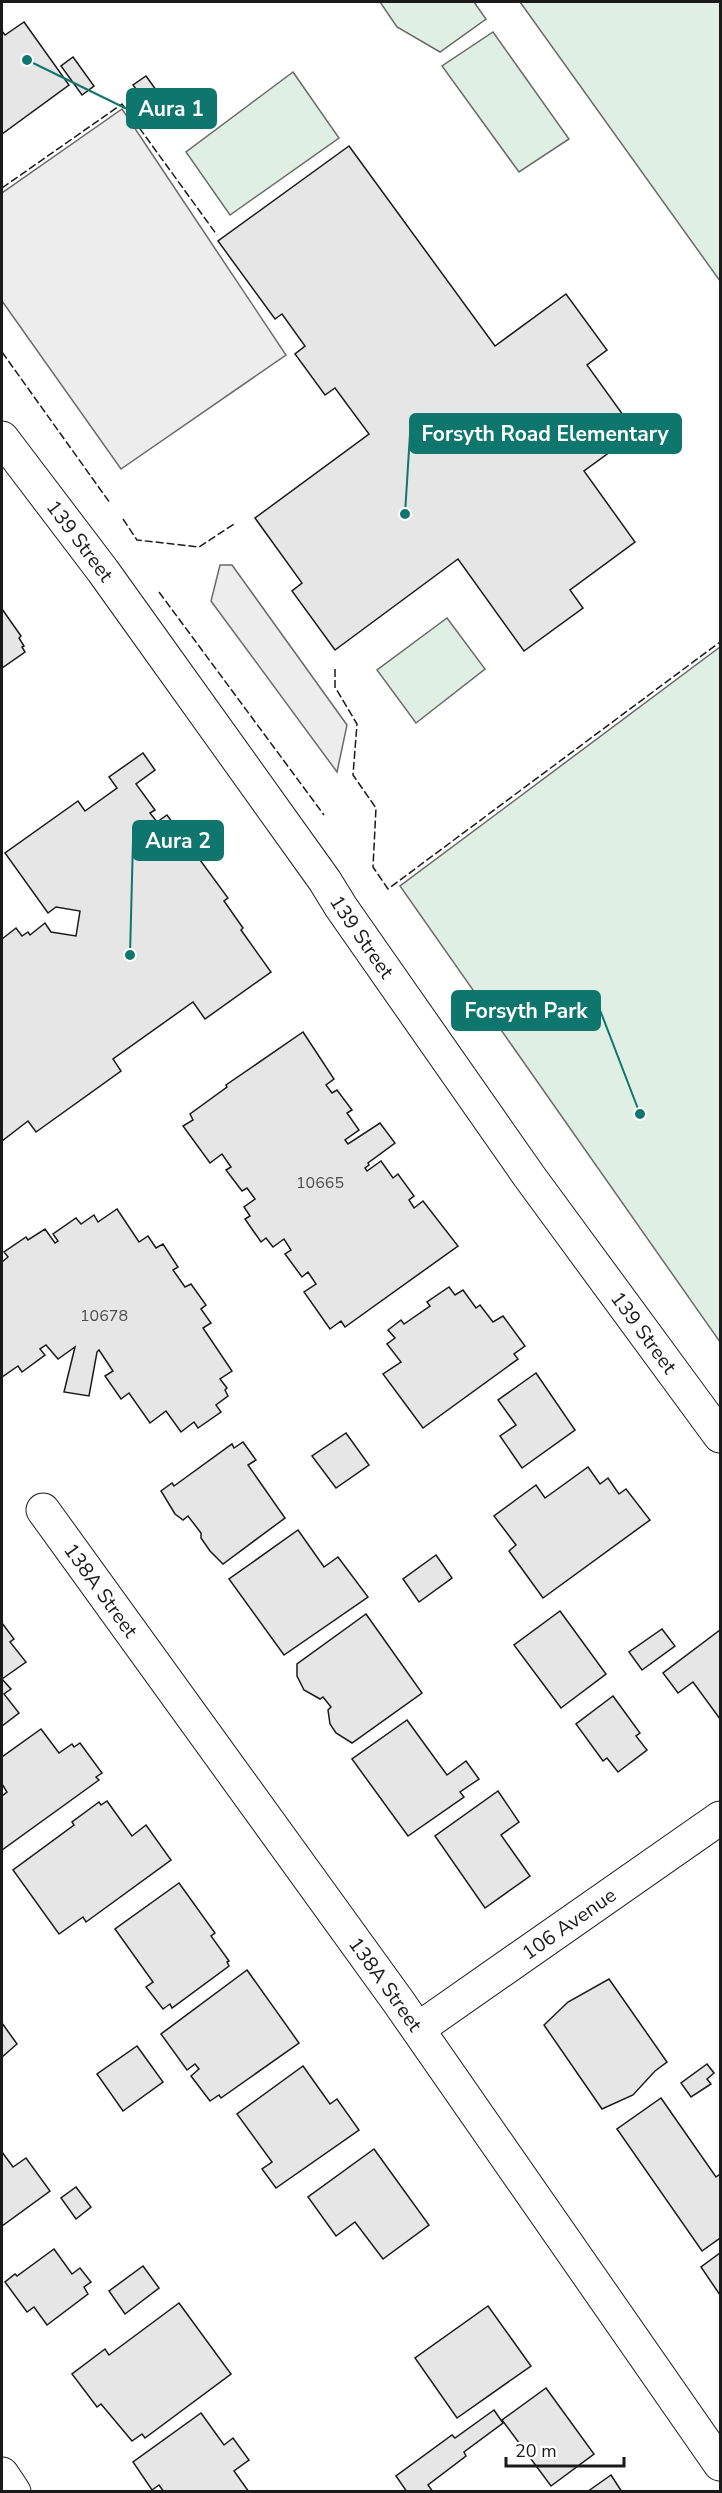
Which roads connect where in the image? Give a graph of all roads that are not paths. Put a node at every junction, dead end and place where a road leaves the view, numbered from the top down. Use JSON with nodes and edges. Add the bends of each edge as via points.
{"nodes":[{"id":1,"x":2,"y":438,"type":"edge"},
{"id":2,"x":720,"y":1437,"type":"edge"},
{"id":3,"x":43,"y":1510,"type":"dead end"},
{"id":4,"x":720,"y":1818,"type":"edge"},
{"id":5,"x":417,"y":2029,"type":"junction"},
{"id":6,"x":720,"y":2464,"type":"edge"},
{"id":7,"x":2,"y":2475,"type":"edge"},
{"id":8,"x":14,"y":2492,"type":"edge"}],
"edges":[{"from":1,"to":2,"type":"street","name":"139 Street","via":[[103,571],[325,881],[529,1176]]},
{"from":3,"to":5,"type":"street","name":"138A Street"},
{"from":4,"to":5,"type":"street","name":"106 Avenue"},
{"from":5,"to":6,"type":"street","name":"138A Street"},
{"from":7,"to":8,"type":"street"}]}
